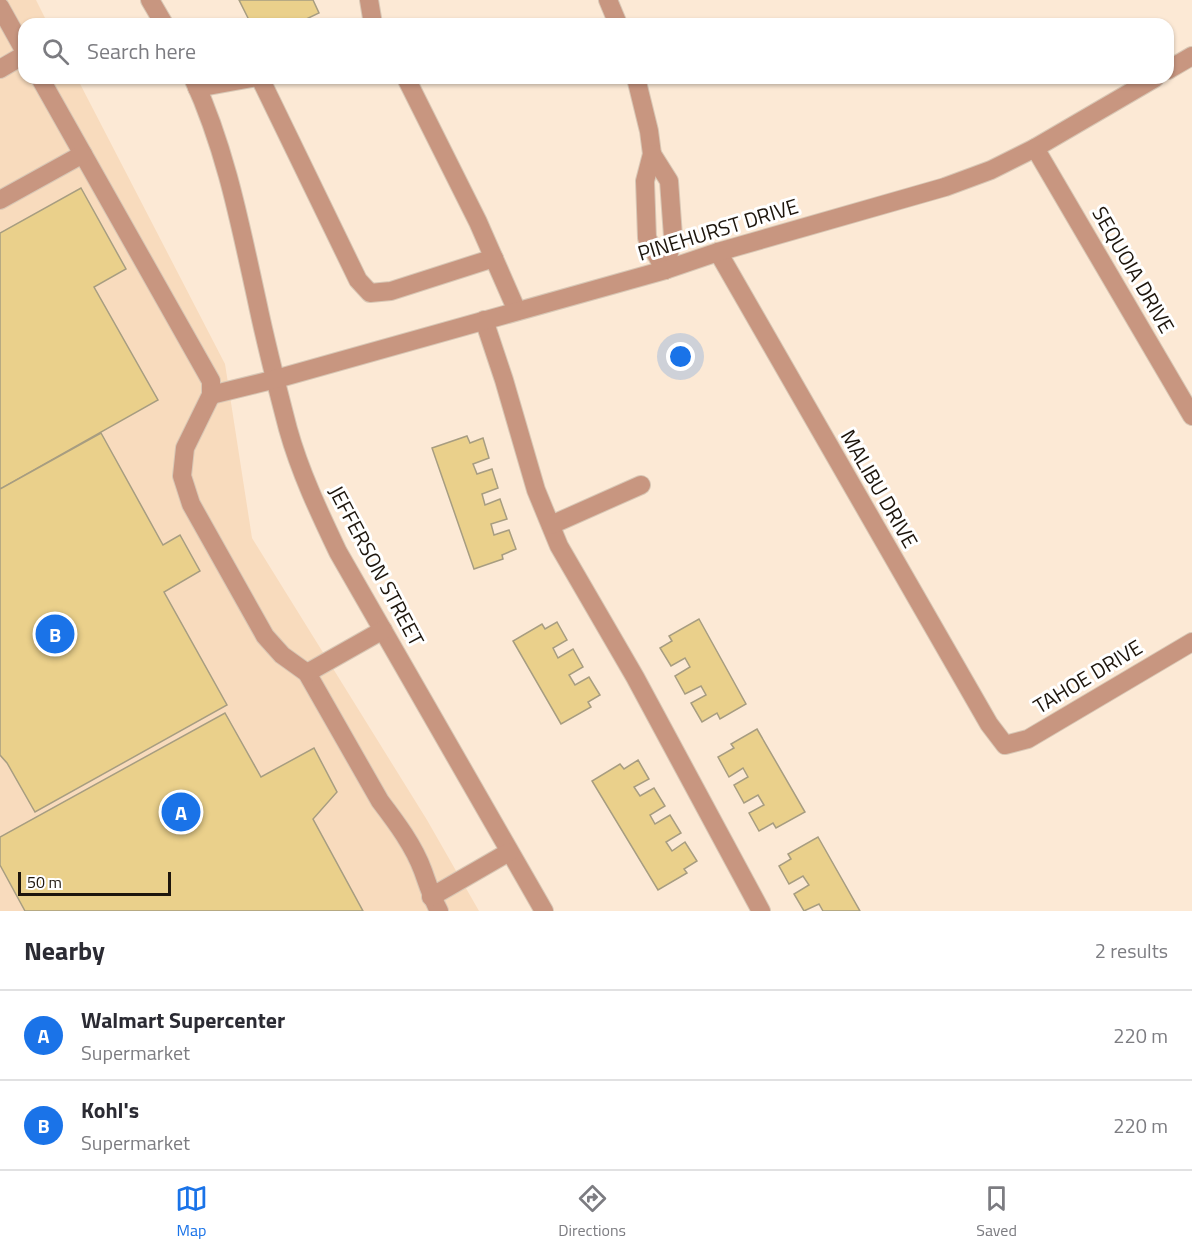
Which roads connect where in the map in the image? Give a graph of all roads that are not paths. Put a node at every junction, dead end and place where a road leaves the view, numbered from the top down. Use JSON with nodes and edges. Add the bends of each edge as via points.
{"nodes":[{"id":1,"x":150,"y":0,"type":"edge"},
{"id":2,"x":369,"y":0,"type":"edge"},
{"id":3,"x":608,"y":0,"type":"edge"},
{"id":4,"x":0,"y":7,"type":"edge"},
{"id":5,"x":160,"y":18,"type":"edge"},
{"id":6,"x":372,"y":18,"type":"edge"},
{"id":7,"x":616,"y":18,"type":"edge"},
{"id":8,"x":18,"y":39,"type":"edge"},
{"id":9,"x":1192,"y":57,"type":"edge"},
{"id":10,"x":18,"y":58,"type":"edge"},
{"id":11,"x":1174,"y":67,"type":"edge"},
{"id":12,"x":0,"y":69,"type":"edge"},
{"id":13,"x":43,"y":84,"type":"edge"},
{"id":14,"x":195,"y":84,"type":"edge"},
{"id":15,"x":263,"y":84,"type":"edge"},
{"id":16,"x":409,"y":84,"type":"edge"},
{"id":17,"x":637,"y":84,"type":"edge"},
{"id":18,"x":1145,"y":84,"type":"edge"},
{"id":19,"x":1035,"y":148,"type":"junction"},
{"id":20,"x":83,"y":154,"type":"junction"},
{"id":21,"x":652,"y":154,"type":"junction"},
{"id":22,"x":0,"y":200,"type":"edge"},
{"id":23,"x":718,"y":252,"type":"junction"},
{"id":24,"x":494,"y":258,"type":"junction"},
{"id":25,"x":665,"y":270,"type":"junction"},
{"id":26,"x":517,"y":311,"type":"junction"},
{"id":27,"x":484,"y":321,"type":"junction"},
{"id":28,"x":276,"y":379,"type":"junction"},
{"id":29,"x":211,"y":394,"type":"junction"},
{"id":30,"x":1192,"y":416,"type":"edge"},
{"id":31,"x":641,"y":485,"type":"dead end"},
{"id":32,"x":550,"y":525,"type":"junction"},
{"id":33,"x":383,"y":630,"type":"junction"},
{"id":34,"x":1192,"y":642,"type":"edge"},
{"id":35,"x":307,"y":672,"type":"junction"},
{"id":36,"x":1005,"y":745,"type":"joint"},
{"id":37,"x":509,"y":852,"type":"junction"},
{"id":38,"x":435,"y":904,"type":"edge"},
{"id":39,"x":544,"y":911,"type":"edge"},
{"id":40,"x":761,"y":911,"type":"edge"}],
"edges":[{"from":1,"to":5,"type":"street"},
{"from":2,"to":6,"type":"street"},
{"from":3,"to":7,"type":"street"},
{"from":4,"to":8,"type":"street"},
{"from":9,"to":11,"type":"street"},
{"from":10,"to":12,"type":"street"},
{"from":13,"to":20,"type":"street"},
{"from":14,"to":28,"type":"street","name":"JEFFERSON STREET","via":[[222,153],[240,216]]},
{"from":15,"to":24,"type":"street","via":[[358,280],[370,293],[391,291]]},
{"from":16,"to":24,"type":"street"},
{"from":17,"to":21,"type":"street"},
{"from":18,"to":19,"type":"street","name":"PINEHURST DRIVE"},
{"from":19,"to":23,"type":"street","name":"PINEHURST DRIVE","via":[[945,187]]},
{"from":19,"to":30,"type":"street","name":"SEQUOIA DRIVE"},
{"from":20,"to":22,"type":"street"},
{"from":20,"to":29,"type":"street","via":[[211,381]]},
{"from":21,"to":25,"type":"street","via":[[645,181],[647,238]]},
{"from":21,"to":25,"type":"street","via":[[669,181],[673,236]]},
{"from":23,"to":25,"type":"street","name":"PINEHURST DRIVE"},
{"from":23,"to":36,"type":"street","name":"MALIBU DRIVE","via":[[989,724]]},
{"from":24,"to":26,"type":"street"},
{"from":25,"to":26,"type":"street","name":"PINEHURST DRIVE"},
{"from":26,"to":27,"type":"street","name":"PINEHURST DRIVE"},
{"from":27,"to":28,"type":"street","name":"PINEHURST DRIVE"},
{"from":27,"to":32,"type":"street"},
{"from":28,"to":29,"type":"street","name":"PINEHURST DRIVE"},
{"from":28,"to":33,"type":"street","name":"JEFFERSON STREET","via":[[310,493],[338,552]]},
{"from":29,"to":35,"type":"street","via":[[184,448],[182,476],[191,504],[265,636],[282,655]]},
{"from":31,"to":32,"type":"street"},
{"from":32,"to":40,"type":"street"},
{"from":33,"to":35,"type":"street"},
{"from":33,"to":37,"type":"street","name":"JEFFERSON STREET"},
{"from":34,"to":36,"type":"street","name":"TAHOE DRIVE","via":[[1028,739]]},
{"from":35,"to":38,"type":"street","via":[[423,869]]},
{"from":37,"to":38,"type":"street"},
{"from":37,"to":39,"type":"street","name":"JEFFERSON STREET"}]}
